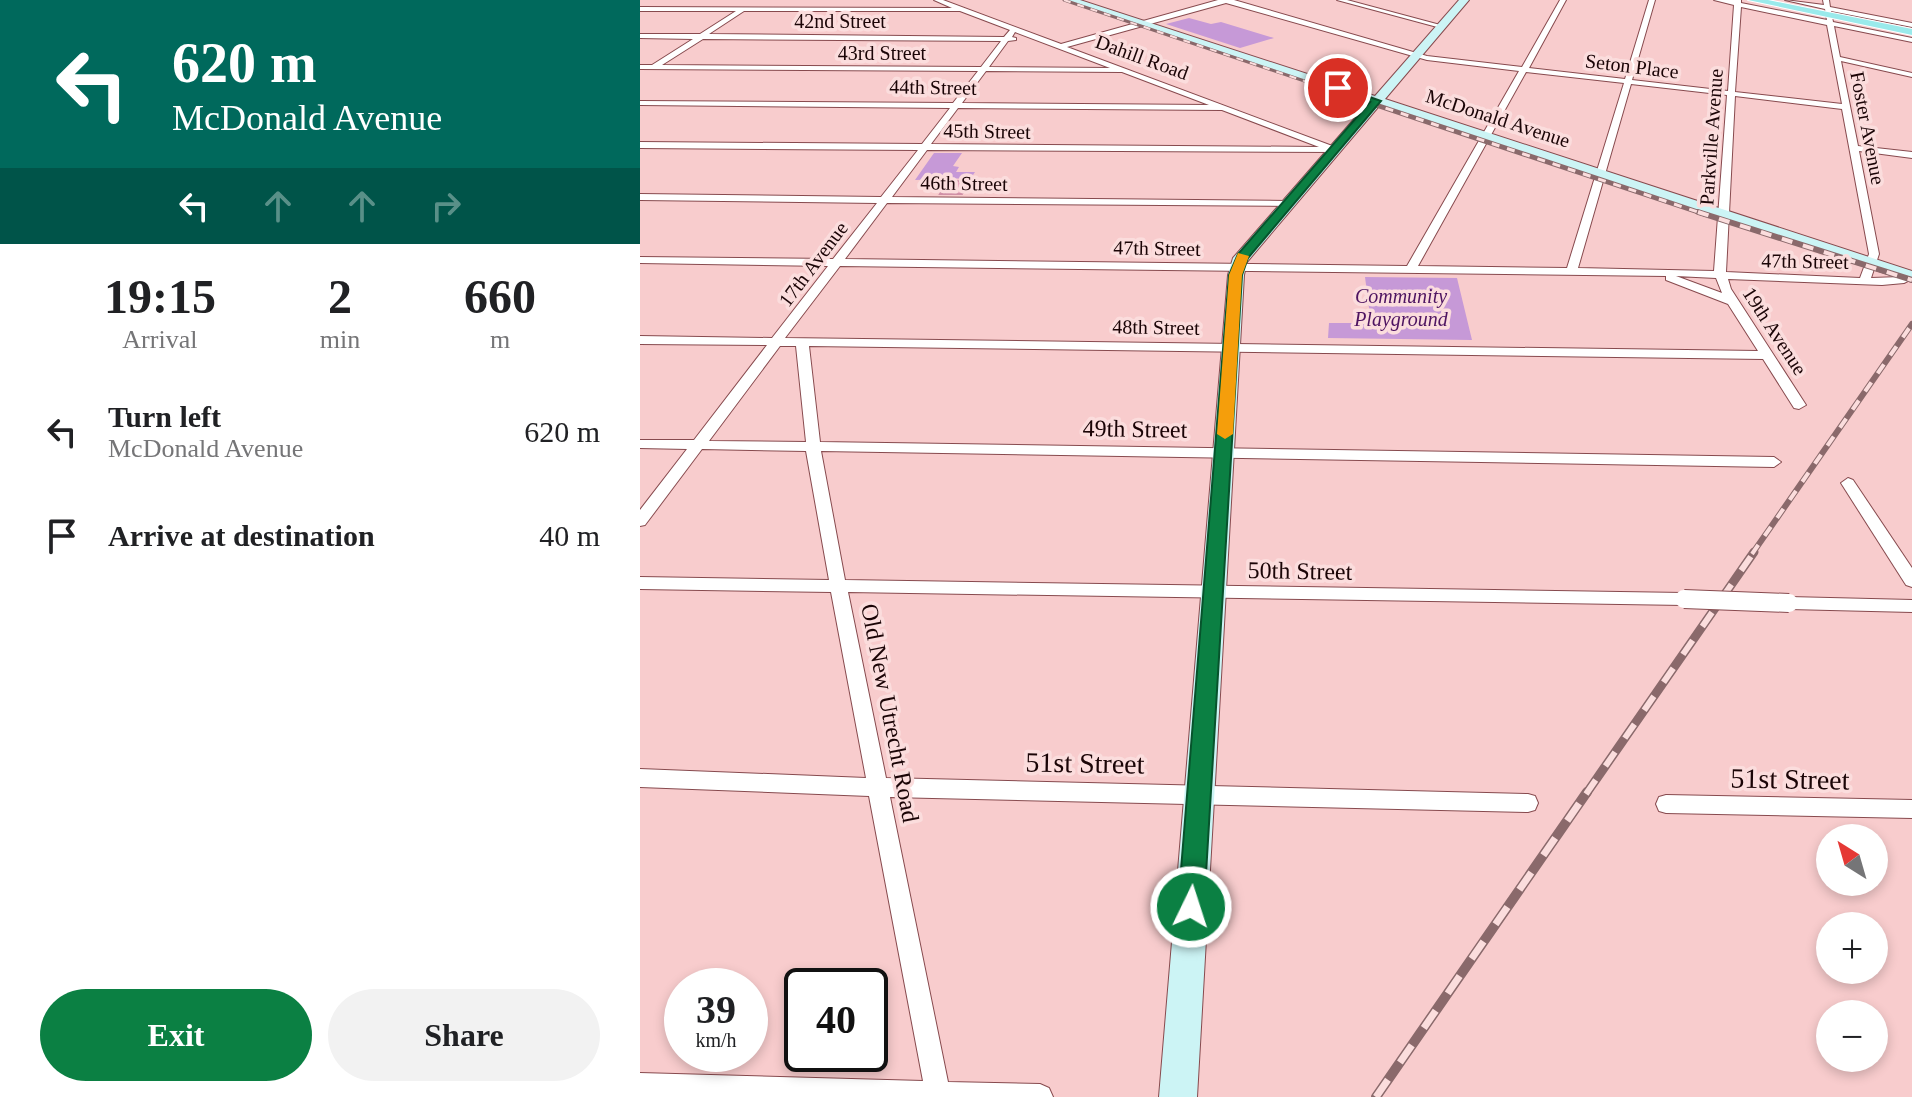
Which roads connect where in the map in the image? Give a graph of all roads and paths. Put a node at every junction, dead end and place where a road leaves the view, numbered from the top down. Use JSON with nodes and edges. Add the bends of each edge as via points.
{"nodes":[{"id":1,"x":757,"y":0,"type":"edge"},
{"id":2,"x":937,"y":0,"type":"edge"},
{"id":3,"x":1071,"y":0,"type":"edge"},
{"id":4,"x":1340,"y":0,"type":"edge"},
{"id":5,"x":1463,"y":0,"type":"edge"},
{"id":6,"x":1563,"y":0,"type":"edge"},
{"id":7,"x":1652,"y":0,"type":"edge"},
{"id":8,"x":1717,"y":0,"type":"edge"},
{"id":9,"x":1753,"y":0,"type":"edge"},
{"id":10,"x":1788,"y":0,"type":"edge"},
{"id":11,"x":1227,"y":1,"type":"edge"},
{"id":12,"x":1738,"y":2,"type":"edge"},
{"id":13,"x":640,"y":9,"type":"edge"},
{"id":14,"x":962,"y":9,"type":"junction"},
{"id":15,"x":741,"y":10,"type":"junction"},
{"id":16,"x":1828,"y":12,"type":"edge"},
{"id":17,"x":1144,"y":24,"type":"junction"},
{"id":18,"x":1912,"y":25,"type":"edge"},
{"id":19,"x":1441,"y":26,"type":"junction"},
{"id":20,"x":1912,"y":32,"type":"edge"},
{"id":21,"x":1010,"y":34,"type":"junction"},
{"id":22,"x":640,"y":36,"type":"edge"},
{"id":23,"x":701,"y":36,"type":"junction"},
{"id":24,"x":1912,"y":40,"type":"edge"},
{"id":25,"x":1062,"y":46,"type":"junction"},
{"id":26,"x":1416,"y":55,"type":"junction"},
{"id":27,"x":1837,"y":58,"type":"junction"},
{"id":28,"x":640,"y":67,"type":"edge"},
{"id":29,"x":654,"y":67,"type":"junction"},
{"id":30,"x":983,"y":69,"type":"junction"},
{"id":31,"x":1523,"y":69,"type":"junction"},
{"id":32,"x":1123,"y":70,"type":"junction"},
{"id":33,"x":640,"y":75,"type":"edge"},
{"id":34,"x":1912,"y":75,"type":"edge"},
{"id":35,"x":1628,"y":81,"type":"junction"},
{"id":36,"x":1733,"y":94,"type":"junction"},
{"id":37,"x":1376,"y":101,"type":"junction"},
{"id":38,"x":640,"y":103,"type":"edge"},
{"id":39,"x":955,"y":105,"type":"junction"},
{"id":40,"x":1846,"y":107,"type":"junction"},
{"id":41,"x":1226,"y":108,"type":"junction"},
{"id":42,"x":1484,"y":137,"type":"junction"},
{"id":43,"x":640,"y":145,"type":"edge"},
{"id":44,"x":924,"y":148,"type":"junction"},
{"id":45,"x":1854,"y":148,"type":"junction"},
{"id":46,"x":1334,"y":150,"type":"junction"},
{"id":47,"x":1912,"y":155,"type":"edge"},
{"id":48,"x":1599,"y":175,"type":"junction"},
{"id":49,"x":640,"y":197,"type":"edge"},
{"id":50,"x":884,"y":200,"type":"junction"},
{"id":51,"x":1287,"y":204,"type":"junction"},
{"id":52,"x":1724,"y":215,"type":"junction"},
{"id":53,"x":640,"y":260,"type":"edge"},
{"id":54,"x":836,"y":263,"type":"junction"},
{"id":55,"x":1238,"y":267,"type":"junction"},
{"id":56,"x":1411,"y":269,"type":"junction"},
{"id":57,"x":1572,"y":271,"type":"junction"},
{"id":58,"x":1655,"y":272,"type":"junction"},
{"id":59,"x":1868,"y":272,"type":"junction"},
{"id":60,"x":1722,"y":276,"type":"junction"},
{"id":61,"x":1910,"y":276,"type":"edge"},
{"id":62,"x":1732,"y":301,"type":"junction"},
{"id":63,"x":640,"y":340,"type":"edge"},
{"id":64,"x":776,"y":342,"type":"junction"},
{"id":65,"x":802,"y":342,"type":"junction"},
{"id":66,"x":1231,"y":348,"type":"junction"},
{"id":67,"x":1767,"y":355,"type":"junction"},
{"id":68,"x":1799,"y":405,"type":"dead end"},
{"id":69,"x":640,"y":444,"type":"edge"},
{"id":70,"x":698,"y":444,"type":"junction"},
{"id":71,"x":813,"y":446,"type":"junction"},
{"id":72,"x":1224,"y":452,"type":"junction"},
{"id":73,"x":1774,"y":462,"type":"dead end"},
{"id":74,"x":1848,"y":483,"type":"dead end"},
{"id":75,"x":640,"y":521,"type":"edge"},
{"id":76,"x":1912,"y":581,"type":"edge"},
{"id":77,"x":640,"y":583,"type":"edge"},
{"id":78,"x":838,"y":587,"type":"junction"},
{"id":79,"x":1213,"y":594,"type":"junction"},
{"id":80,"x":1912,"y":606,"type":"edge"},
{"id":81,"x":640,"y":778,"type":"edge"},
{"id":82,"x":877,"y":787,"type":"junction"},
{"id":83,"x":1199,"y":794,"type":"junction"},
{"id":84,"x":1528,"y":803,"type":"dead end"},
{"id":85,"x":1666,"y":804,"type":"dead end"},
{"id":86,"x":1912,"y":809,"type":"edge"},
{"id":87,"x":640,"y":1086,"type":"edge"},
{"id":88,"x":938,"y":1093,"type":"junction"},
{"id":89,"x":1040,"y":1097,"type":"edge"},
{"id":90,"x":1178,"y":1097,"type":"edge"}],
"edges":[{"from":1,"to":15,"type":"street"},
{"from":2,"to":14,"type":"street","name":"Dahill Road"},
{"from":3,"to":17,"type":"street","name":"McDonald Avenue"},
{"from":4,"to":19,"type":"street"},
{"from":5,"to":19,"type":"street"},
{"from":6,"to":31,"type":"street"},
{"from":7,"to":35,"type":"street"},
{"from":8,"to":12,"type":"street"},
{"from":9,"to":16,"type":"main road"},
{"from":10,"to":16,"type":"street"},
{"from":11,"to":17,"type":"street"},
{"from":11,"to":26,"type":"street","name":"Seton Place"},
{"from":12,"to":16,"type":"street"},
{"from":12,"to":36,"type":"street","name":"Parkville Avenue"},
{"from":13,"to":15,"type":"street"},
{"from":14,"to":15,"type":"street"},
{"from":14,"to":21,"type":"street","name":"Dahill Road"},
{"from":15,"to":23,"type":"street"},
{"from":16,"to":18,"type":"street"},
{"from":16,"to":20,"type":"main road"},
{"from":16,"to":24,"type":"street"},
{"from":16,"to":27,"type":"street","name":"Foster Avenue"},
{"from":17,"to":25,"type":"street"},
{"from":17,"to":37,"type":"street","name":"McDonald Avenue"},
{"from":19,"to":26,"type":"street"},
{"from":21,"to":23,"type":"street","name":"42nd Street"},
{"from":21,"to":25,"type":"street","name":"Dahill Road"},
{"from":21,"to":30,"type":"street","name":"17th Avenue"},
{"from":22,"to":23,"type":"street","name":"42nd Street"},
{"from":23,"to":29,"type":"street"},
{"from":25,"to":32,"type":"street","name":"Dahill Road"},
{"from":26,"to":31,"type":"street","name":"Seton Place"},
{"from":26,"to":37,"type":"street"},
{"from":27,"to":34,"type":"street"},
{"from":27,"to":40,"type":"street","name":"Foster Avenue"},
{"from":28,"to":29,"type":"street","name":"43rd Street"},
{"from":29,"to":30,"type":"street","name":"43rd Street"},
{"from":29,"to":33,"type":"street"},
{"from":30,"to":32,"type":"street","name":"43rd Street"},
{"from":30,"to":39,"type":"street","name":"17th Avenue"},
{"from":31,"to":35,"type":"street","name":"Seton Place"},
{"from":31,"to":42,"type":"street"},
{"from":32,"to":41,"type":"street","name":"Dahill Road"},
{"from":35,"to":36,"type":"street","name":"Seton Place"},
{"from":35,"to":48,"type":"street"},
{"from":36,"to":40,"type":"street","name":"Seton Place"},
{"from":36,"to":52,"type":"street","name":"Parkville Avenue"},
{"from":37,"to":42,"type":"street","name":"McDonald Avenue"},
{"from":37,"to":46,"type":"street"},
{"from":38,"to":39,"type":"street","name":"44th Street"},
{"from":39,"to":41,"type":"street","name":"44th Street"},
{"from":39,"to":44,"type":"street","name":"17th Avenue"},
{"from":40,"to":45,"type":"street","name":"Foster Avenue"},
{"from":41,"to":46,"type":"street","name":"Dahill Road"},
{"from":42,"to":48,"type":"street","name":"McDonald Avenue"},
{"from":42,"to":56,"type":"street"},
{"from":43,"to":44,"type":"street","name":"45th Street"},
{"from":44,"to":46,"type":"street","name":"45th Street"},
{"from":44,"to":50,"type":"street","name":"17th Avenue"},
{"from":45,"to":47,"type":"street"},
{"from":45,"to":59,"type":"street","name":"Foster Avenue","via":[[1874,254]]},
{"from":46,"to":51,"type":"street"},
{"from":48,"to":52,"type":"street","name":"McDonald Avenue"},
{"from":48,"to":57,"type":"street"},
{"from":49,"to":50,"type":"street","name":"46th Street"},
{"from":50,"to":51,"type":"street","name":"46th Street"},
{"from":50,"to":54,"type":"street","name":"17th Avenue"},
{"from":51,"to":55,"type":"street"},
{"from":52,"to":59,"type":"street","name":"McDonald Avenue"},
{"from":52,"to":60,"type":"street","name":"Parkville Avenue"},
{"from":53,"to":54,"type":"street","name":"47th Street"},
{"from":54,"to":55,"type":"street","name":"47th Street"},
{"from":54,"to":64,"type":"street","name":"17th Avenue"},
{"from":55,"to":56,"type":"street","name":"47th Street"},
{"from":55,"to":66,"type":"street"},
{"from":56,"to":57,"type":"street","name":"47th Street"},
{"from":57,"to":58,"type":"street","name":"47th Street"},
{"from":58,"to":60,"type":"street","name":"47th Street"},
{"from":58,"to":62,"type":"street"},
{"from":59,"to":60,"type":"street","name":"47th Street"},
{"from":59,"to":61,"type":"street","name":"McDonald Avenue"},
{"from":60,"to":62,"type":"street","name":"19th Avenue"},
{"from":62,"to":67,"type":"street","name":"19th Avenue"},
{"from":63,"to":64,"type":"street","name":"48th Street"},
{"from":64,"to":65,"type":"street","name":"48th Street"},
{"from":64,"to":70,"type":"street","name":"17th Avenue"},
{"from":65,"to":66,"type":"street","name":"48th Street"},
{"from":65,"to":71,"type":"street","name":"Old New Utrecht Road"},
{"from":66,"to":67,"type":"street","name":"48th Street"},
{"from":66,"to":72,"type":"street"},
{"from":67,"to":68,"type":"street","name":"19th Avenue"},
{"from":69,"to":70,"type":"street","name":"49th Street"},
{"from":70,"to":71,"type":"street","name":"49th Street"},
{"from":70,"to":75,"type":"street","name":"17th Avenue"},
{"from":71,"to":72,"type":"street","name":"49th Street"},
{"from":71,"to":78,"type":"street","name":"Old New Utrecht Road"},
{"from":72,"to":73,"type":"street","name":"49th Street"},
{"from":72,"to":79,"type":"street"},
{"from":74,"to":76,"type":"street"},
{"from":77,"to":78,"type":"street","name":"50th Street"},
{"from":78,"to":79,"type":"street","name":"50th Street"},
{"from":78,"to":82,"type":"street","name":"Old New Utrecht Road"},
{"from":79,"to":80,"type":"street","name":"50th Street","bridge":true},
{"from":79,"to":83,"type":"street"},
{"from":81,"to":82,"type":"street","name":"51st Street"},
{"from":82,"to":83,"type":"street","name":"51st Street"},
{"from":82,"to":88,"type":"street","name":"Old New Utrecht Road"},
{"from":83,"to":84,"type":"street","name":"51st Street"},
{"from":83,"to":90,"type":"street"},
{"from":85,"to":86,"type":"street","name":"51st Street"},
{"from":87,"to":88,"type":"street"},
{"from":88,"to":89,"type":"street"}]}
